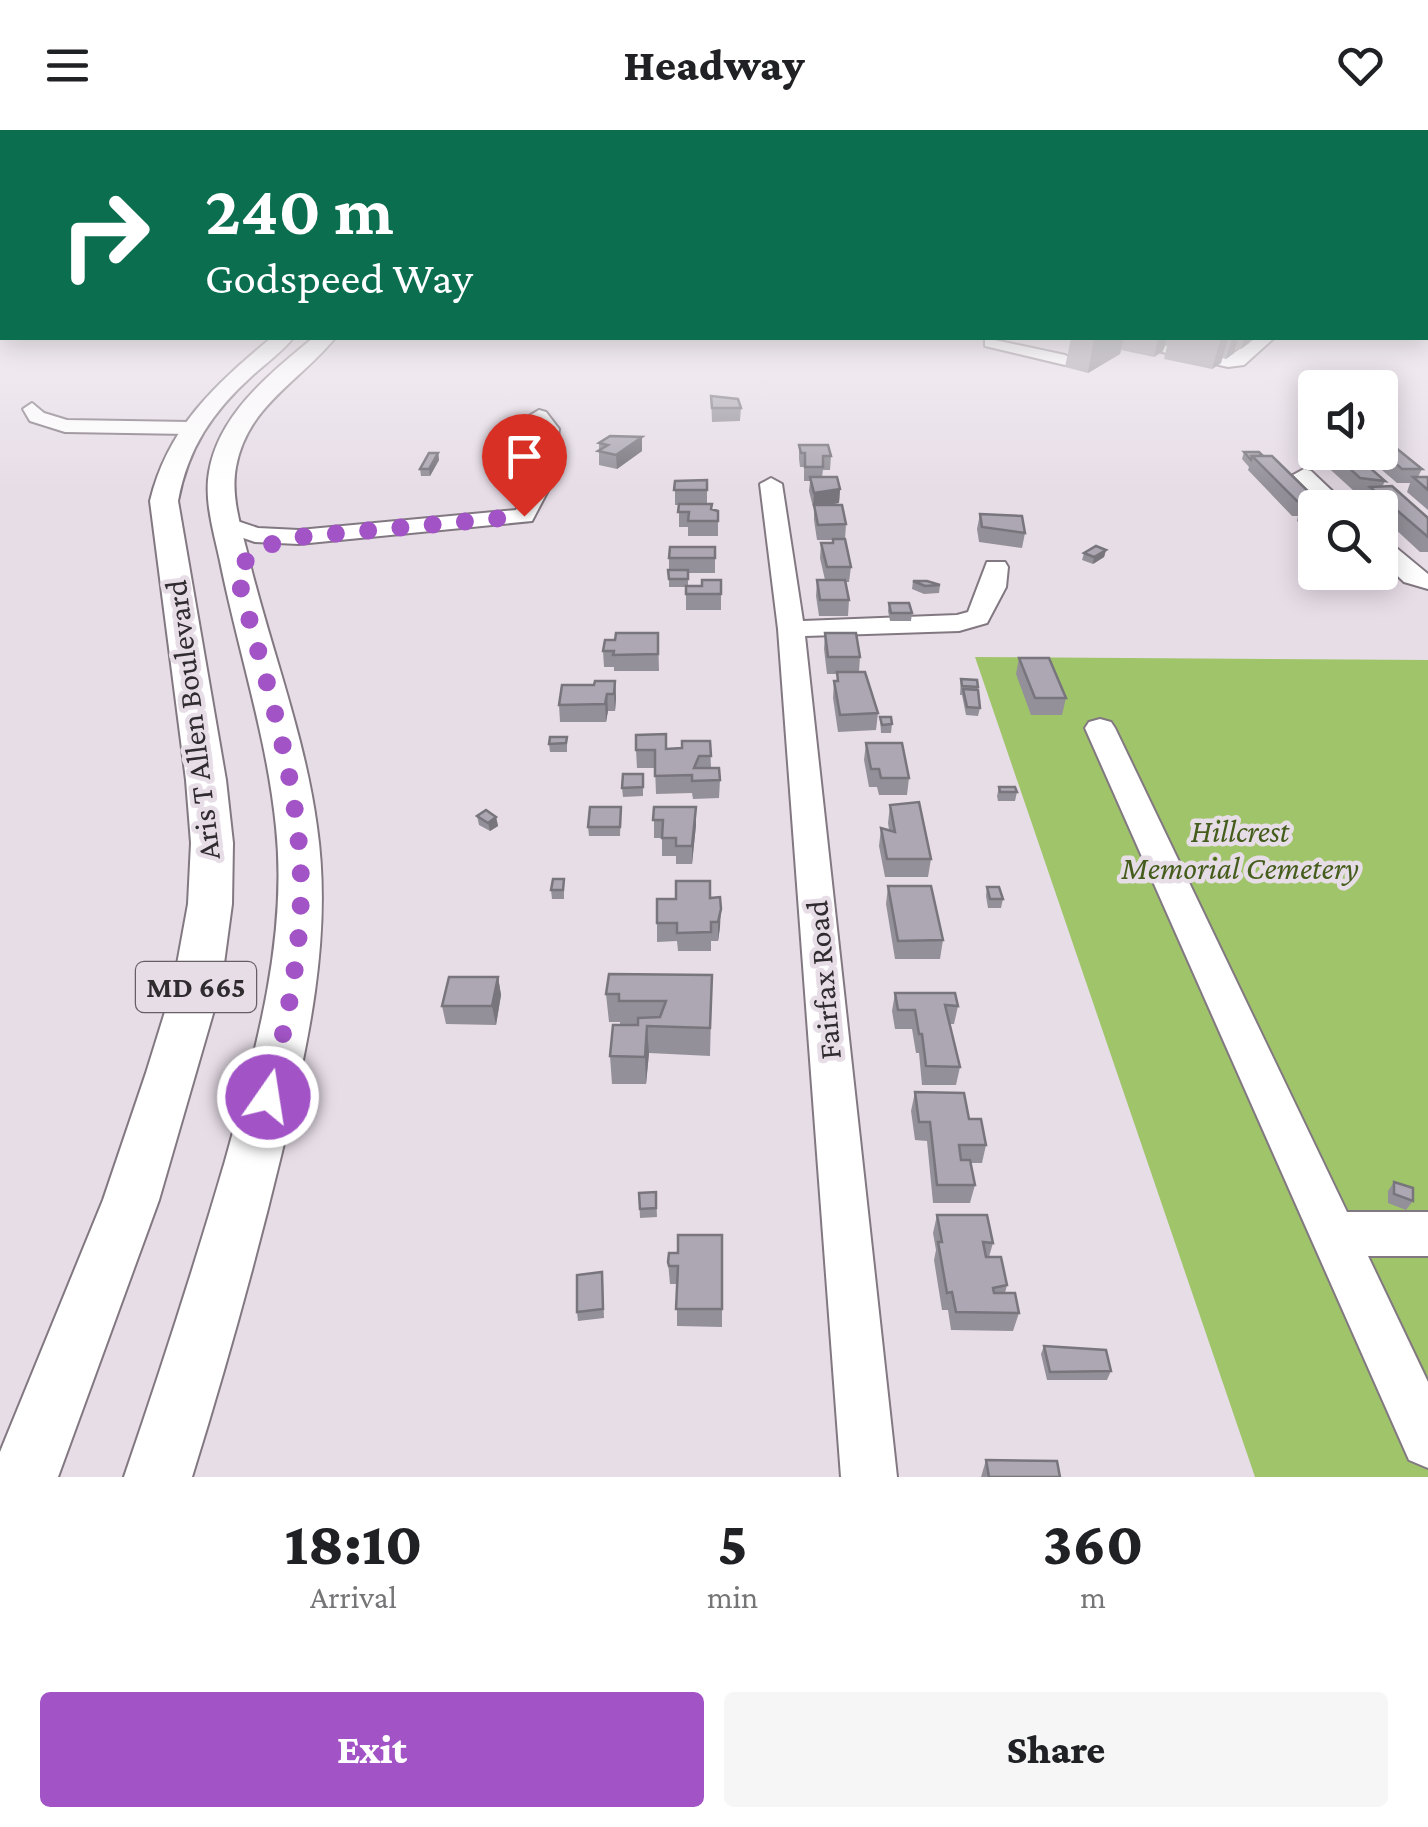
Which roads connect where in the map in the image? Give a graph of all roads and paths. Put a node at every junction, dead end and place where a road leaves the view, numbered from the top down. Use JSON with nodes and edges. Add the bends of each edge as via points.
{"nodes":[{"id":1,"x":256,"y":363,"type":"edge"},
{"id":2,"x":298,"y":363,"type":"edge"},
{"id":3,"x":32,"y":409,"type":"dead end"},
{"id":4,"x":540,"y":416,"type":"dead end"},
{"id":5,"x":189,"y":428,"type":"junction"},
{"id":6,"x":1304,"y":475,"type":"dead end"},
{"id":7,"x":770,"y":484,"type":"dead end"},
{"id":8,"x":1320,"y":490,"type":"edge"},
{"id":9,"x":299,"y":537,"type":"junction"},
{"id":10,"x":232,"y":548,"type":"junction"},
{"id":11,"x":1398,"y":563,"type":"edge"},
{"id":12,"x":996,"y":567,"type":"dead end"},
{"id":13,"x":1428,"y":582,"type":"edge"},
{"id":14,"x":791,"y":629,"type":"junction"},
{"id":15,"x":1100,"y":728,"type":"dead end"},
{"id":16,"x":1333,"y":1234,"type":"junction"},
{"id":17,"x":1428,"y":1234,"type":"edge"},
{"id":18,"x":1428,"y":1441,"type":"edge"},
{"id":19,"x":24,"y":1477,"type":"edge"},
{"id":20,"x":158,"y":1477,"type":"edge"},
{"id":21,"x":869,"y":1477,"type":"edge"}],
"edges":[{"from":1,"to":5,"type":"main road","name":"Aris T Allen Boulevard","number":"MD 665"},
{"from":2,"to":10,"type":"main road","name":"Aris T Allen Boulevard","number":"MD 665","via":[[239,424],[222,468],[220,495]]},
{"from":3,"to":5,"type":"street","via":[[36,417],[65,426]]},
{"from":4,"to":9,"type":"street","via":[[549,429],[542,480],[524,516]]},
{"from":5,"to":19,"type":"main road","name":"Aris T Allen Boulevard","number":"MD 665","via":[[168,473],[164,501],[206,780],[212,843],[207,920],[196,986],[131,1200]]},
{"from":6,"to":8,"type":"street"},
{"from":7,"to":14,"type":"street","name":"Fairfax Road"},
{"from":9,"to":10,"type":"street"},
{"from":9,"to":10,"type":"street","via":[[255,535]]},
{"from":10,"to":20,"type":"main road","name":"Aris T Allen Boulevard","number":"MD 665","via":[[285,761],[301,892],[294,979],[243,1197]]},
{"from":11,"to":13,"type":"street"},
{"from":12,"to":14,"type":"street","via":[[978,617],[959,624]]},
{"from":14,"to":21,"type":"street","name":"Fairfax Road"},
{"from":15,"to":16,"type":"street"},
{"from":16,"to":17,"type":"street"},
{"from":16,"to":18,"type":"street"}]}
